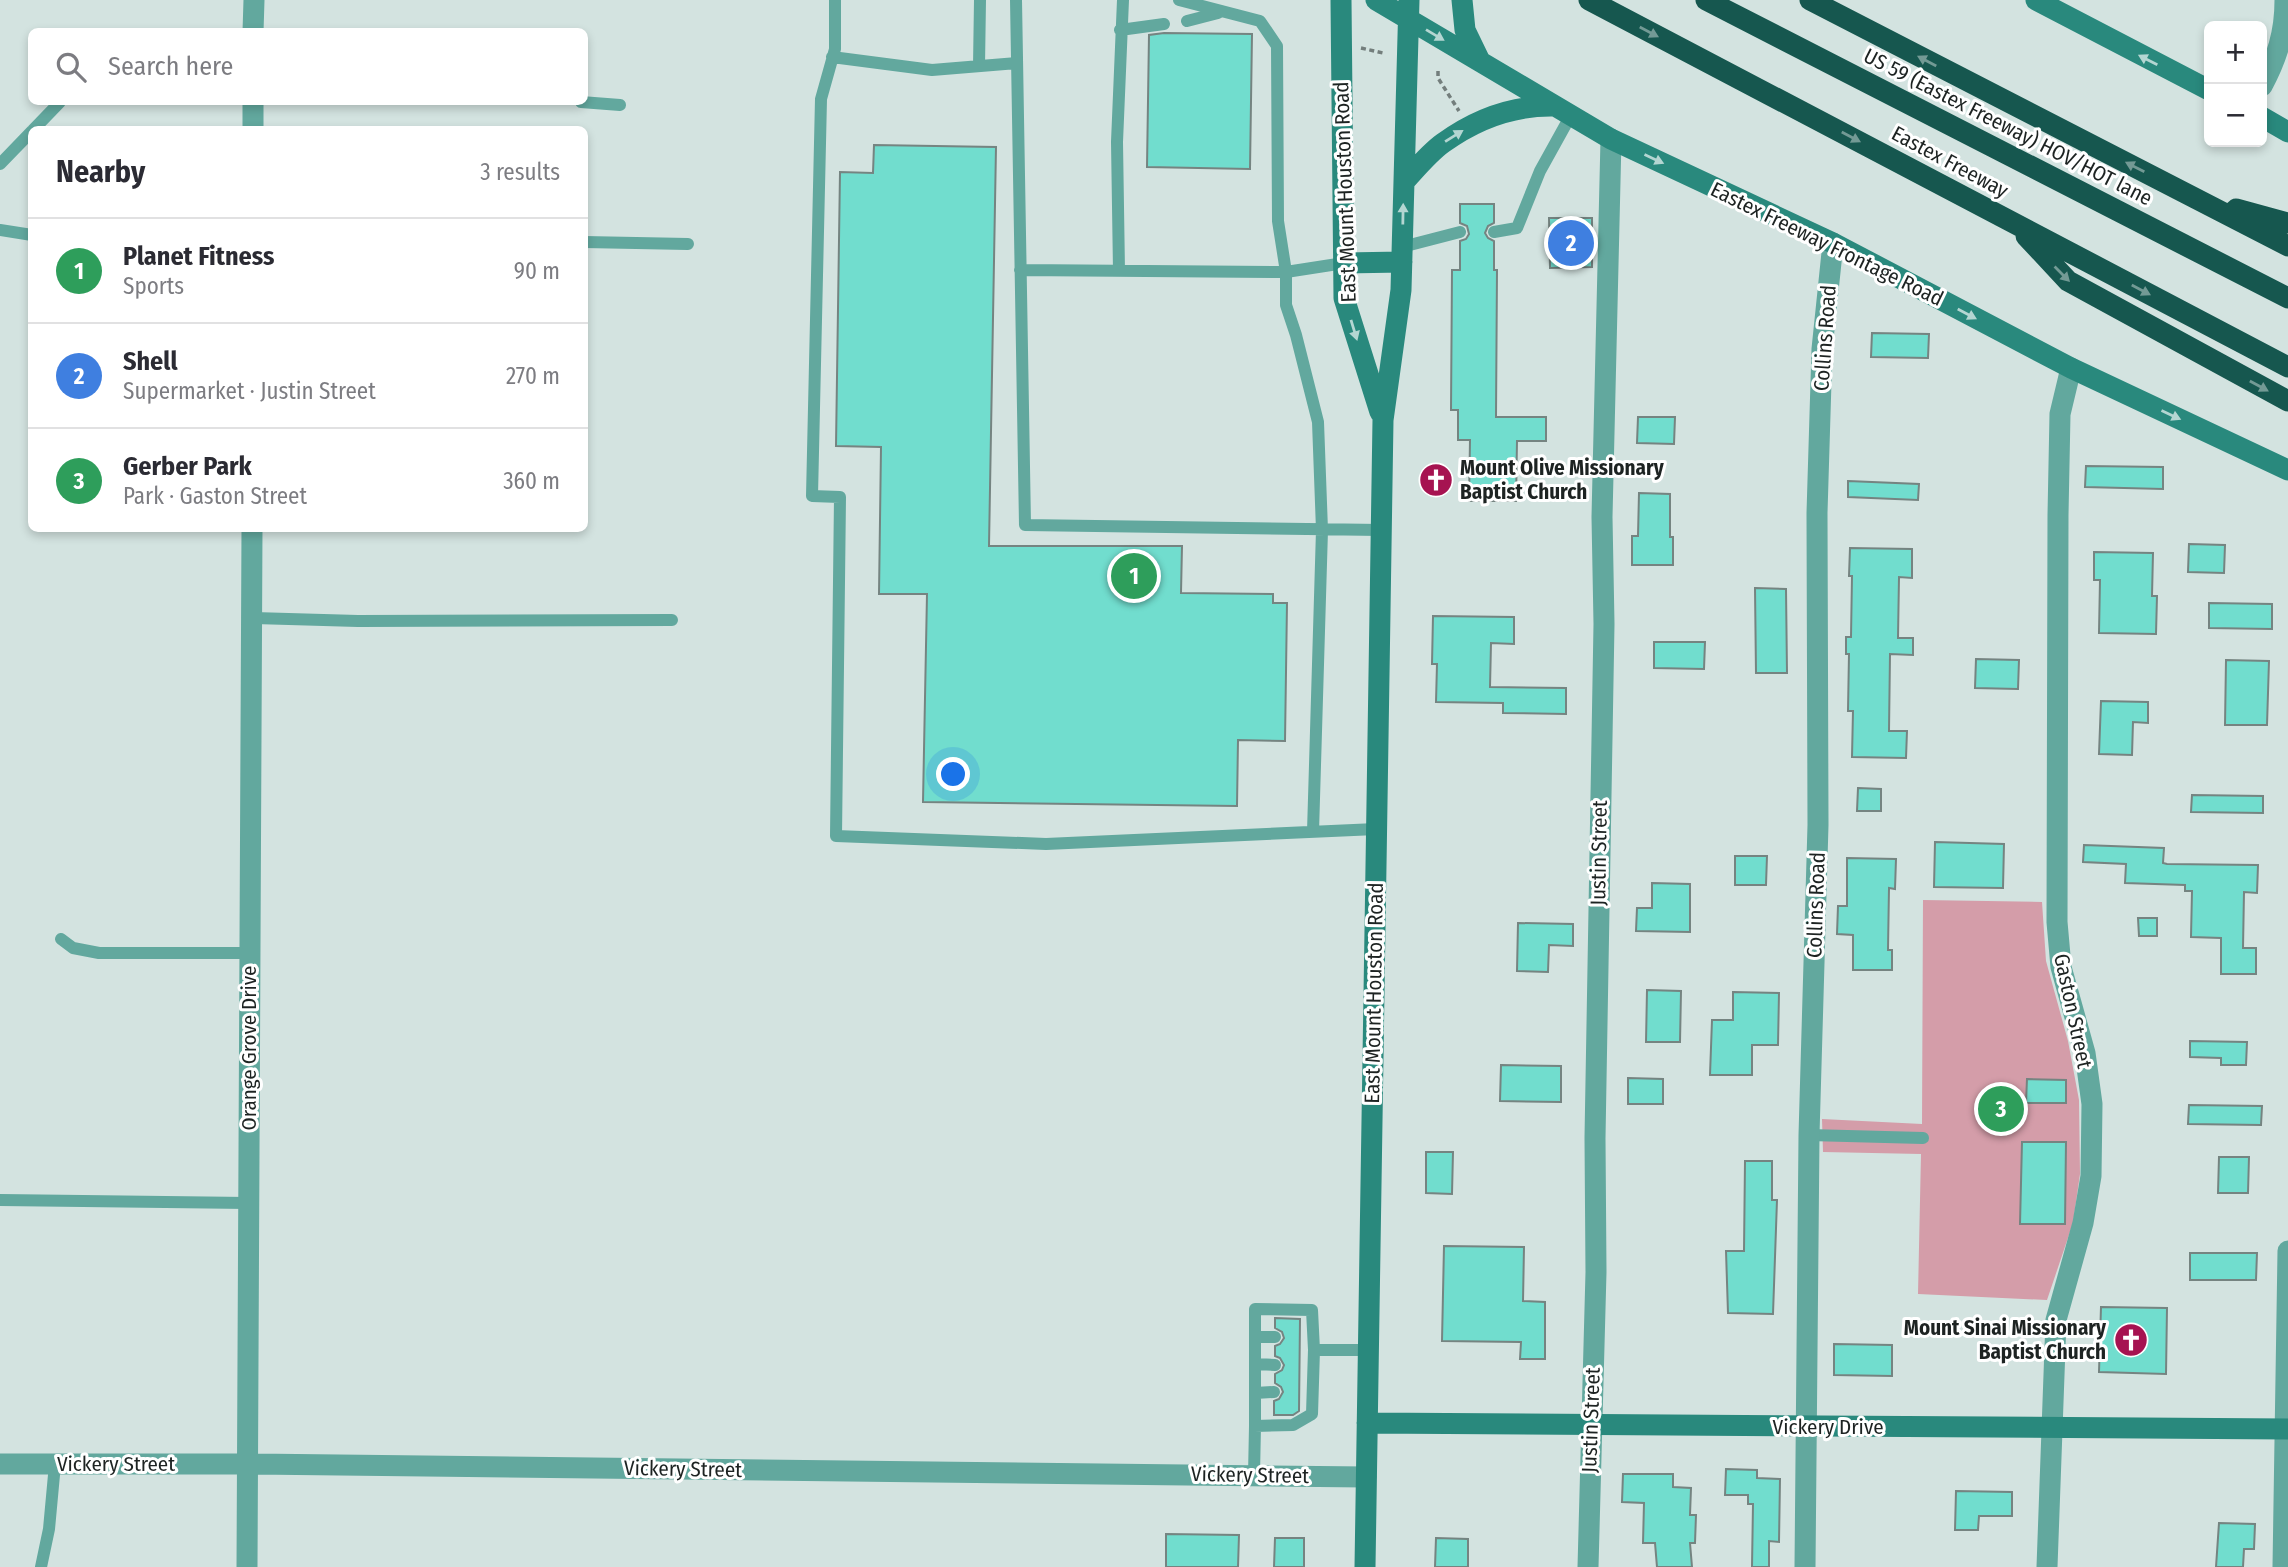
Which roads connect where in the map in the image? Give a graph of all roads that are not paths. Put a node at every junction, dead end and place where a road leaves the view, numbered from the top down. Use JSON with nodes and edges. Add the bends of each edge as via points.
{"nodes":[{"id":1,"x":254,"y":0,"type":"edge"},
{"id":2,"x":835,"y":0,"type":"edge"},
{"id":3,"x":980,"y":0,"type":"edge"},
{"id":4,"x":1016,"y":0,"type":"edge"},
{"id":5,"x":1123,"y":0,"type":"edge"},
{"id":6,"x":1179,"y":0,"type":"edge"},
{"id":7,"x":1341,"y":0,"type":"edge"},
{"id":8,"x":1376,"y":0,"type":"edge"},
{"id":9,"x":1462,"y":0,"type":"edge"},
{"id":10,"x":1589,"y":0,"type":"edge"},
{"id":11,"x":1706,"y":0,"type":"edge"},
{"id":12,"x":1810,"y":0,"type":"edge"},
{"id":13,"x":2036,"y":0,"type":"edge"},
{"id":14,"x":2284,"y":0,"type":"edge"},
{"id":15,"x":1408,"y":9,"type":"edge"},
{"id":16,"x":1222,"y":12,"type":"junction"},
{"id":17,"x":1187,"y":21,"type":"dead end"},
{"id":18,"x":1164,"y":24,"type":"dead end"},
{"id":19,"x":253,"y":28,"type":"edge"},
{"id":20,"x":1120,"y":30,"type":"junction"},
{"id":21,"x":832,"y":57,"type":"junction"},
{"id":22,"x":1480,"y":61,"type":"junction"},
{"id":23,"x":1017,"y":63,"type":"junction"},
{"id":24,"x":979,"y":66,"type":"junction"},
{"id":25,"x":2263,"y":84,"type":"edge"},
{"id":26,"x":2204,"y":87,"type":"edge"},
{"id":27,"x":588,"y":103,"type":"edge"},
{"id":28,"x":57,"y":105,"type":"edge"},
{"id":29,"x":253,"y":105,"type":"edge"},
{"id":30,"x":620,"y":105,"type":"dead end"},
{"id":31,"x":1563,"y":110,"type":"junction"},
{"id":32,"x":2267,"y":120,"type":"edge"},
{"id":33,"x":36,"y":126,"type":"edge"},
{"id":34,"x":253,"y":126,"type":"edge"},
{"id":35,"x":2288,"y":132,"type":"edge"},
{"id":36,"x":28,"y":134,"type":"edge"},
{"id":37,"x":1611,"y":139,"type":"junction"},
{"id":38,"x":0,"y":164,"type":"edge"},
{"id":39,"x":1404,"y":182,"type":"junction"},
{"id":40,"x":2196,"y":198,"type":"junction"},
{"id":41,"x":2288,"y":223,"type":"edge"},
{"id":42,"x":2016,"y":224,"type":"junction"},
{"id":43,"x":0,"y":230,"type":"edge"},
{"id":44,"x":1460,"y":232,"type":"dead end"},
{"id":45,"x":1494,"y":232,"type":"dead end"},
{"id":46,"x":28,"y":234,"type":"edge"},
{"id":47,"x":588,"y":242,"type":"edge"},
{"id":48,"x":1833,"y":243,"type":"junction"},
{"id":49,"x":688,"y":244,"type":"dead end"},
{"id":50,"x":2288,"y":246,"type":"edge"},
{"id":51,"x":1402,"y":254,"type":"junction"},
{"id":52,"x":1344,"y":263,"type":"junction"},
{"id":53,"x":1020,"y":270,"type":"junction"},
{"id":54,"x":1119,"y":271,"type":"junction"},
{"id":55,"x":1286,"y":272,"type":"junction"},
{"id":56,"x":2288,"y":298,"type":"edge"},
{"id":57,"x":2288,"y":367,"type":"edge"},
{"id":58,"x":2071,"y":368,"type":"junction"},
{"id":59,"x":2288,"y":401,"type":"edge"},
{"id":60,"x":1383,"y":420,"type":"junction"},
{"id":61,"x":2288,"y":470,"type":"edge"},
{"id":62,"x":1322,"y":530,"type":"junction"},
{"id":63,"x":1381,"y":530,"type":"junction"},
{"id":64,"x":252,"y":532,"type":"edge"},
{"id":65,"x":252,"y":618,"type":"junction"},
{"id":66,"x":672,"y":620,"type":"dead end"},
{"id":67,"x":1376,"y":829,"type":"junction"},
{"id":68,"x":1313,"y":832,"type":"junction"},
{"id":69,"x":61,"y":939,"type":"dead end"},
{"id":70,"x":250,"y":953,"type":"junction"},
{"id":71,"x":1809,"y":1135,"type":"junction"},
{"id":72,"x":1923,"y":1138,"type":"dead end"},
{"id":73,"x":0,"y":1200,"type":"edge"},
{"id":74,"x":248,"y":1203,"type":"junction"},
{"id":75,"x":2288,"y":1251,"type":"edge"},
{"id":76,"x":1255,"y":1337,"type":"junction"},
{"id":77,"x":1275,"y":1337,"type":"dead end"},
{"id":78,"x":1309,"y":1341,"type":"junction"},
{"id":79,"x":1368,"y":1350,"type":"junction"},
{"id":80,"x":1255,"y":1364,"type":"junction"},
{"id":81,"x":1275,"y":1365,"type":"dead end"},
{"id":82,"x":1299,"y":1365,"type":"dead end"},
{"id":83,"x":1314,"y":1365,"type":"junction"},
{"id":84,"x":1274,"y":1392,"type":"dead end"},
{"id":85,"x":1255,"y":1393,"type":"junction"},
{"id":86,"x":1367,"y":1423,"type":"junction"},
{"id":87,"x":1591,"y":1425,"type":"junction"},
{"id":88,"x":1255,"y":1426,"type":"junction"},
{"id":89,"x":1807,"y":1426,"type":"junction"},
{"id":90,"x":2052,"y":1429,"type":"junction"},
{"id":91,"x":2287,"y":1429,"type":"edge"},
{"id":92,"x":0,"y":1464,"type":"edge"},
{"id":93,"x":55,"y":1464,"type":"junction"},
{"id":94,"x":247,"y":1464,"type":"junction"},
{"id":95,"x":1254,"y":1475,"type":"junction"},
{"id":96,"x":1366,"y":1476,"type":"junction"},
{"id":97,"x":41,"y":1567,"type":"edge"},
{"id":98,"x":247,"y":1567,"type":"edge"},
{"id":99,"x":1365,"y":1567,"type":"edge"},
{"id":100,"x":1588,"y":1567,"type":"edge"},
{"id":101,"x":1805,"y":1567,"type":"edge"},
{"id":102,"x":2048,"y":1567,"type":"edge"},
{"id":103,"x":2283,"y":1567,"type":"edge"}],
"edges":[{"from":1,"to":19,"type":"street"},
{"from":2,"to":21,"type":"lane"},
{"from":3,"to":24,"type":"lane"},
{"from":4,"to":23,"type":"lane"},
{"from":5,"to":20,"type":"lane"},
{"from":6,"to":16,"type":"lane"},
{"from":7,"to":52,"type":"street","name":"East Mount Houston Road"},
{"from":8,"to":15,"type":"street","name":"Eastex Freeway Frontage Road"},
{"from":9,"to":22,"type":"street","via":[[1465,30]]},
{"from":10,"to":42,"type":"highway","name":"Eastex Freeway","one_way":true},
{"from":11,"to":56,"type":"highway","name":"US 59 (Eastex Freeway) HOV/HOT lane"},
{"from":40,"to":12,"type":"highway","one_way":true},
{"from":26,"to":13,"type":"street","one_way":true},
{"from":14,"to":25,"type":"street","via":[[2283,35]]},
{"from":15,"to":22,"type":"street","name":"Eastex Freeway Frontage Road","one_way":true},
{"from":15,"to":39,"type":"street","name":"East Mount Houston Road"},
{"from":16,"to":17,"type":"lane"},
{"from":16,"to":55,"type":"lane","via":[[1260,21],[1278,46],[1278,221]]},
{"from":18,"to":20,"type":"lane"},
{"from":20,"to":54,"type":"lane"},
{"from":21,"to":24,"type":"lane","via":[[932,70]]},
{"from":21,"to":68,"type":"lane","via":[[821,99],[812,496],[840,497],[836,836],[1046,844]]},
{"from":22,"to":31,"type":"street","name":"Eastex Freeway Frontage Road"},
{"from":23,"to":24,"type":"lane"},
{"from":23,"to":53,"type":"lane"},
{"from":27,"to":30,"type":"lane"},
{"from":28,"to":33,"type":"lane"},
{"from":29,"to":34,"type":"street"},
{"from":31,"to":37,"type":"street","name":"Eastex Freeway Frontage Road"},
{"from":39,"to":31,"type":"street","one_way":true,"via":[[1441,144],[1480,121],[1532,105]]},
{"from":31,"to":45,"type":"lane","via":[[1517,228]]},
{"from":32,"to":35,"type":"street"},
{"from":36,"to":38,"type":"lane"},
{"from":37,"to":48,"type":"street","name":"Eastex Freeway Frontage Road","one_way":true},
{"from":37,"to":87,"type":"street","name":"Justin Street"},
{"from":51,"to":39,"type":"street","name":"East Mount Houston Road","one_way":true},
{"from":40,"to":41,"type":"highway"},
{"from":40,"to":50,"type":"highway"},
{"from":42,"to":57,"type":"highway","name":"Eastex Freeway","one_way":true},
{"from":42,"to":59,"type":"highway","one_way":true,"via":[[2068,281]]},
{"from":43,"to":46,"type":"lane"},
{"from":44,"to":51,"type":"lane"},
{"from":47,"to":49,"type":"lane"},
{"from":48,"to":58,"type":"street","name":"Eastex Freeway Frontage Road","one_way":true},
{"from":48,"to":71,"type":"street","name":"Collins Road","via":[[1822,349],[1817,513],[1818,825]]},
{"from":51,"to":52,"type":"street"},
{"from":51,"to":60,"type":"street","name":"East Mount Houston Road"},
{"from":52,"to":55,"type":"lane"},
{"from":52,"to":60,"type":"street","name":"East Mount Houston Road","one_way":true,"via":[[1344,298]]},
{"from":53,"to":54,"type":"lane"},
{"from":53,"to":62,"type":"lane","via":[[1025,525]]},
{"from":54,"to":55,"type":"lane"},
{"from":55,"to":62,"type":"lane","via":[[1286,304],[1318,422]]},
{"from":58,"to":61,"type":"street","name":"Eastex Freeway Frontage Road","one_way":true},
{"from":58,"to":90,"type":"street","name":"Gaston Street","via":[[2060,415],[2057,515],[2057,922],[2061,967],[2085,1053],[2092,1104],[2091,1176],[2056,1320]]},
{"from":60,"to":63,"type":"street","name":"East Mount Houston Road"},
{"from":62,"to":63,"type":"lane"},
{"from":62,"to":68,"type":"lane"},
{"from":63,"to":67,"type":"street","name":"East Mount Houston Road"},
{"from":64,"to":65,"type":"street","name":"Orange Grove Drive"},
{"from":65,"to":66,"type":"lane"},
{"from":65,"to":70,"type":"street","name":"Orange Grove Drive"},
{"from":67,"to":68,"type":"lane"},
{"from":67,"to":79,"type":"street","name":"East Mount Houston Road"},
{"from":69,"to":70,"type":"lane","via":[[73,948],[99,953]]},
{"from":70,"to":74,"type":"street","name":"Orange Grove Drive"},
{"from":71,"to":72,"type":"lane"},
{"from":71,"to":89,"type":"street","name":"Collins Road"},
{"from":73,"to":74,"type":"lane"},
{"from":74,"to":94,"type":"street","name":"Orange Grove Drive"},
{"from":75,"to":91,"type":"street"},
{"from":76,"to":77,"type":"lane"},
{"from":76,"to":78,"type":"lane","via":[[1255,1309],[1312,1310]]},
{"from":76,"to":80,"type":"lane"},
{"from":78,"to":79,"type":"lane"},
{"from":78,"to":83,"type":"lane"},
{"from":79,"to":86,"type":"street","name":"East Mount Houston Road"},
{"from":80,"to":81,"type":"lane"},
{"from":80,"to":85,"type":"lane"},
{"from":82,"to":83,"type":"lane"},
{"from":83,"to":88,"type":"lane","via":[[1306,1392],[1312,1414],[1293,1425]]},
{"from":84,"to":85,"type":"lane"},
{"from":85,"to":88,"type":"lane"},
{"from":86,"to":87,"type":"street","name":"Vickery Drive"},
{"from":86,"to":96,"type":"street","name":"East Mount Houston Road"},
{"from":87,"to":89,"type":"street","name":"Vickery Drive"},
{"from":87,"to":100,"type":"street","name":"Justin Street"},
{"from":88,"to":95,"type":"lane"},
{"from":89,"to":90,"type":"street","name":"Vickery Drive"},
{"from":89,"to":101,"type":"street","name":"Collins Road"},
{"from":90,"to":91,"type":"street","name":"Vickery Drive"},
{"from":90,"to":102,"type":"street","name":"Gaston Street"},
{"from":91,"to":103,"type":"street"},
{"from":92,"to":93,"type":"street","name":"Vickery Street"},
{"from":93,"to":94,"type":"street","name":"Vickery Street"},
{"from":93,"to":97,"type":"lane"},
{"from":94,"to":95,"type":"street","name":"Vickery Street"},
{"from":94,"to":98,"type":"street","name":"Orange Grove Drive"},
{"from":95,"to":96,"type":"street","name":"Vickery Street"},
{"from":96,"to":99,"type":"street","name":"East Mount Houston Road"}]}
